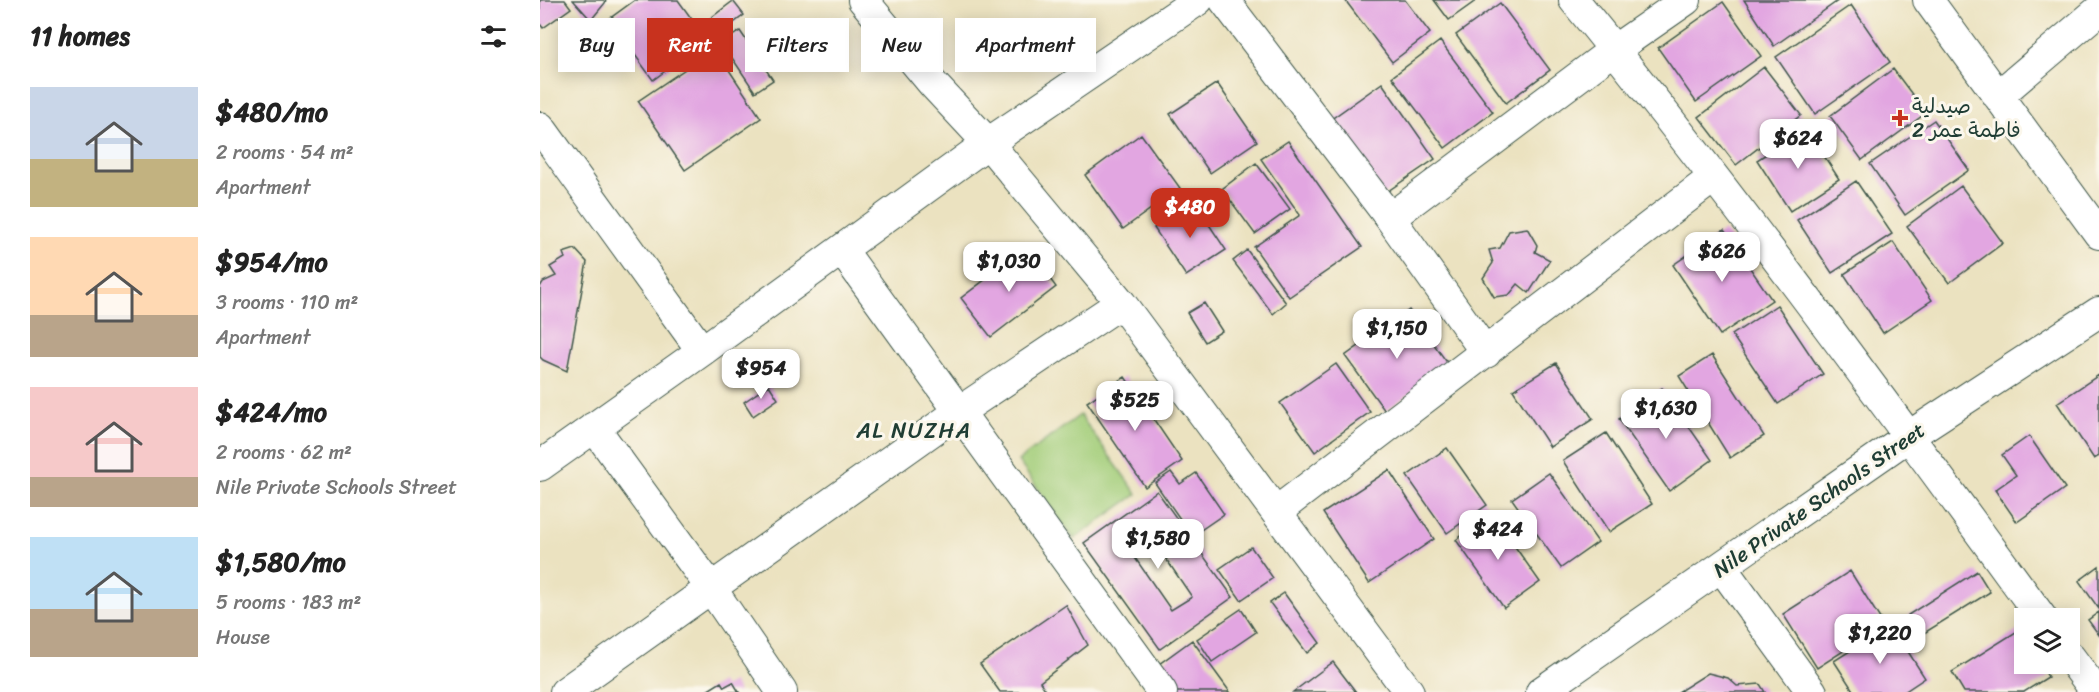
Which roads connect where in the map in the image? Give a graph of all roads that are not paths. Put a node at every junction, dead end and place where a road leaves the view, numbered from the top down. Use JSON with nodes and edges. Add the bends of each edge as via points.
{"nodes":[{"id":1,"x":863,"y":0,"type":"edge"},
{"id":2,"x":1198,"y":0,"type":"edge"},
{"id":3,"x":1224,"y":0,"type":"edge"},
{"id":4,"x":1574,"y":0,"type":"edge"},
{"id":5,"x":1686,"y":0,"type":"edge"},
{"id":6,"x":1928,"y":0,"type":"edge"},
{"id":7,"x":2092,"y":8,"type":"edge"},
{"id":8,"x":1614,"y":50,"type":"junction"},
{"id":9,"x":1998,"y":96,"type":"junction"},
{"id":10,"x":540,"y":127,"type":"edge"},
{"id":11,"x":988,"y":143,"type":"junction"},
{"id":12,"x":1713,"y":177,"type":"junction"},
{"id":13,"x":1390,"y":218,"type":"junction"},
{"id":14,"x":2099,"y":234,"type":"edge"},
{"id":15,"x":842,"y":250,"type":"junction"},
{"id":16,"x":1121,"y":303,"type":"junction"},
{"id":17,"x":2099,"y":312,"type":"edge"},
{"id":18,"x":702,"y":351,"type":"junction"},
{"id":19,"x":1486,"y":353,"type":"junction"},
{"id":20,"x":960,"y":411,"type":"junction"},
{"id":21,"x":594,"y":427,"type":"junction"},
{"id":22,"x":1909,"y":436,"type":"junction"},
{"id":23,"x":540,"y":465,"type":"edge"},
{"id":24,"x":1276,"y":512,"type":"junction"},
{"id":25,"x":1722,"y":568,"type":"junction"},
{"id":26,"x":711,"y":588,"type":"junction"},
{"id":27,"x":2035,"y":608,"type":"edge"},
{"id":28,"x":2080,"y":670,"type":"edge"},
{"id":29,"x":565,"y":692,"type":"edge"},
{"id":30,"x":782,"y":692,"type":"edge"},
{"id":31,"x":1162,"y":692,"type":"edge"},
{"id":32,"x":1409,"y":692,"type":"edge"},
{"id":33,"x":1541,"y":692,"type":"edge"},
{"id":34,"x":1812,"y":692,"type":"edge"},
{"id":35,"x":2096,"y":692,"type":"edge"}],
"edges":[{"from":1,"to":11,"type":"street"},
{"from":2,"to":11,"type":"street"},
{"from":3,"to":13,"type":"street"},
{"from":4,"to":8,"type":"street"},
{"from":5,"to":8,"type":"street"},
{"from":6,"to":9,"type":"street"},
{"from":7,"to":9,"type":"street"},
{"from":8,"to":12,"type":"street"},
{"from":8,"to":13,"type":"street"},
{"from":9,"to":14,"type":"street"},
{"from":10,"to":18,"type":"street"},
{"from":11,"to":15,"type":"street"},
{"from":11,"to":16,"type":"street"},
{"from":12,"to":19,"type":"street"},
{"from":12,"to":22,"type":"street"},
{"from":13,"to":19,"type":"street"},
{"from":15,"to":18,"type":"street"},
{"from":15,"to":20,"type":"street"},
{"from":16,"to":20,"type":"street"},
{"from":16,"to":24,"type":"street"},
{"from":17,"to":22,"type":"street","name":"Nile Private Schools Street"},
{"from":18,"to":21,"type":"street"},
{"from":19,"to":24,"type":"street"},
{"from":20,"to":26,"type":"street"},
{"from":20,"to":31,"type":"street"},
{"from":21,"to":23,"type":"street"},
{"from":21,"to":26,"type":"street"},
{"from":22,"to":25,"type":"street","name":"Nile Private Schools Street"},
{"from":22,"to":27,"type":"street"},
{"from":24,"to":32,"type":"street"},
{"from":25,"to":33,"type":"street","name":"Nile Private Schools Street"},
{"from":25,"to":34,"type":"street"},
{"from":26,"to":29,"type":"street"},
{"from":26,"to":30,"type":"street"},
{"from":28,"to":35,"type":"street"}]}
